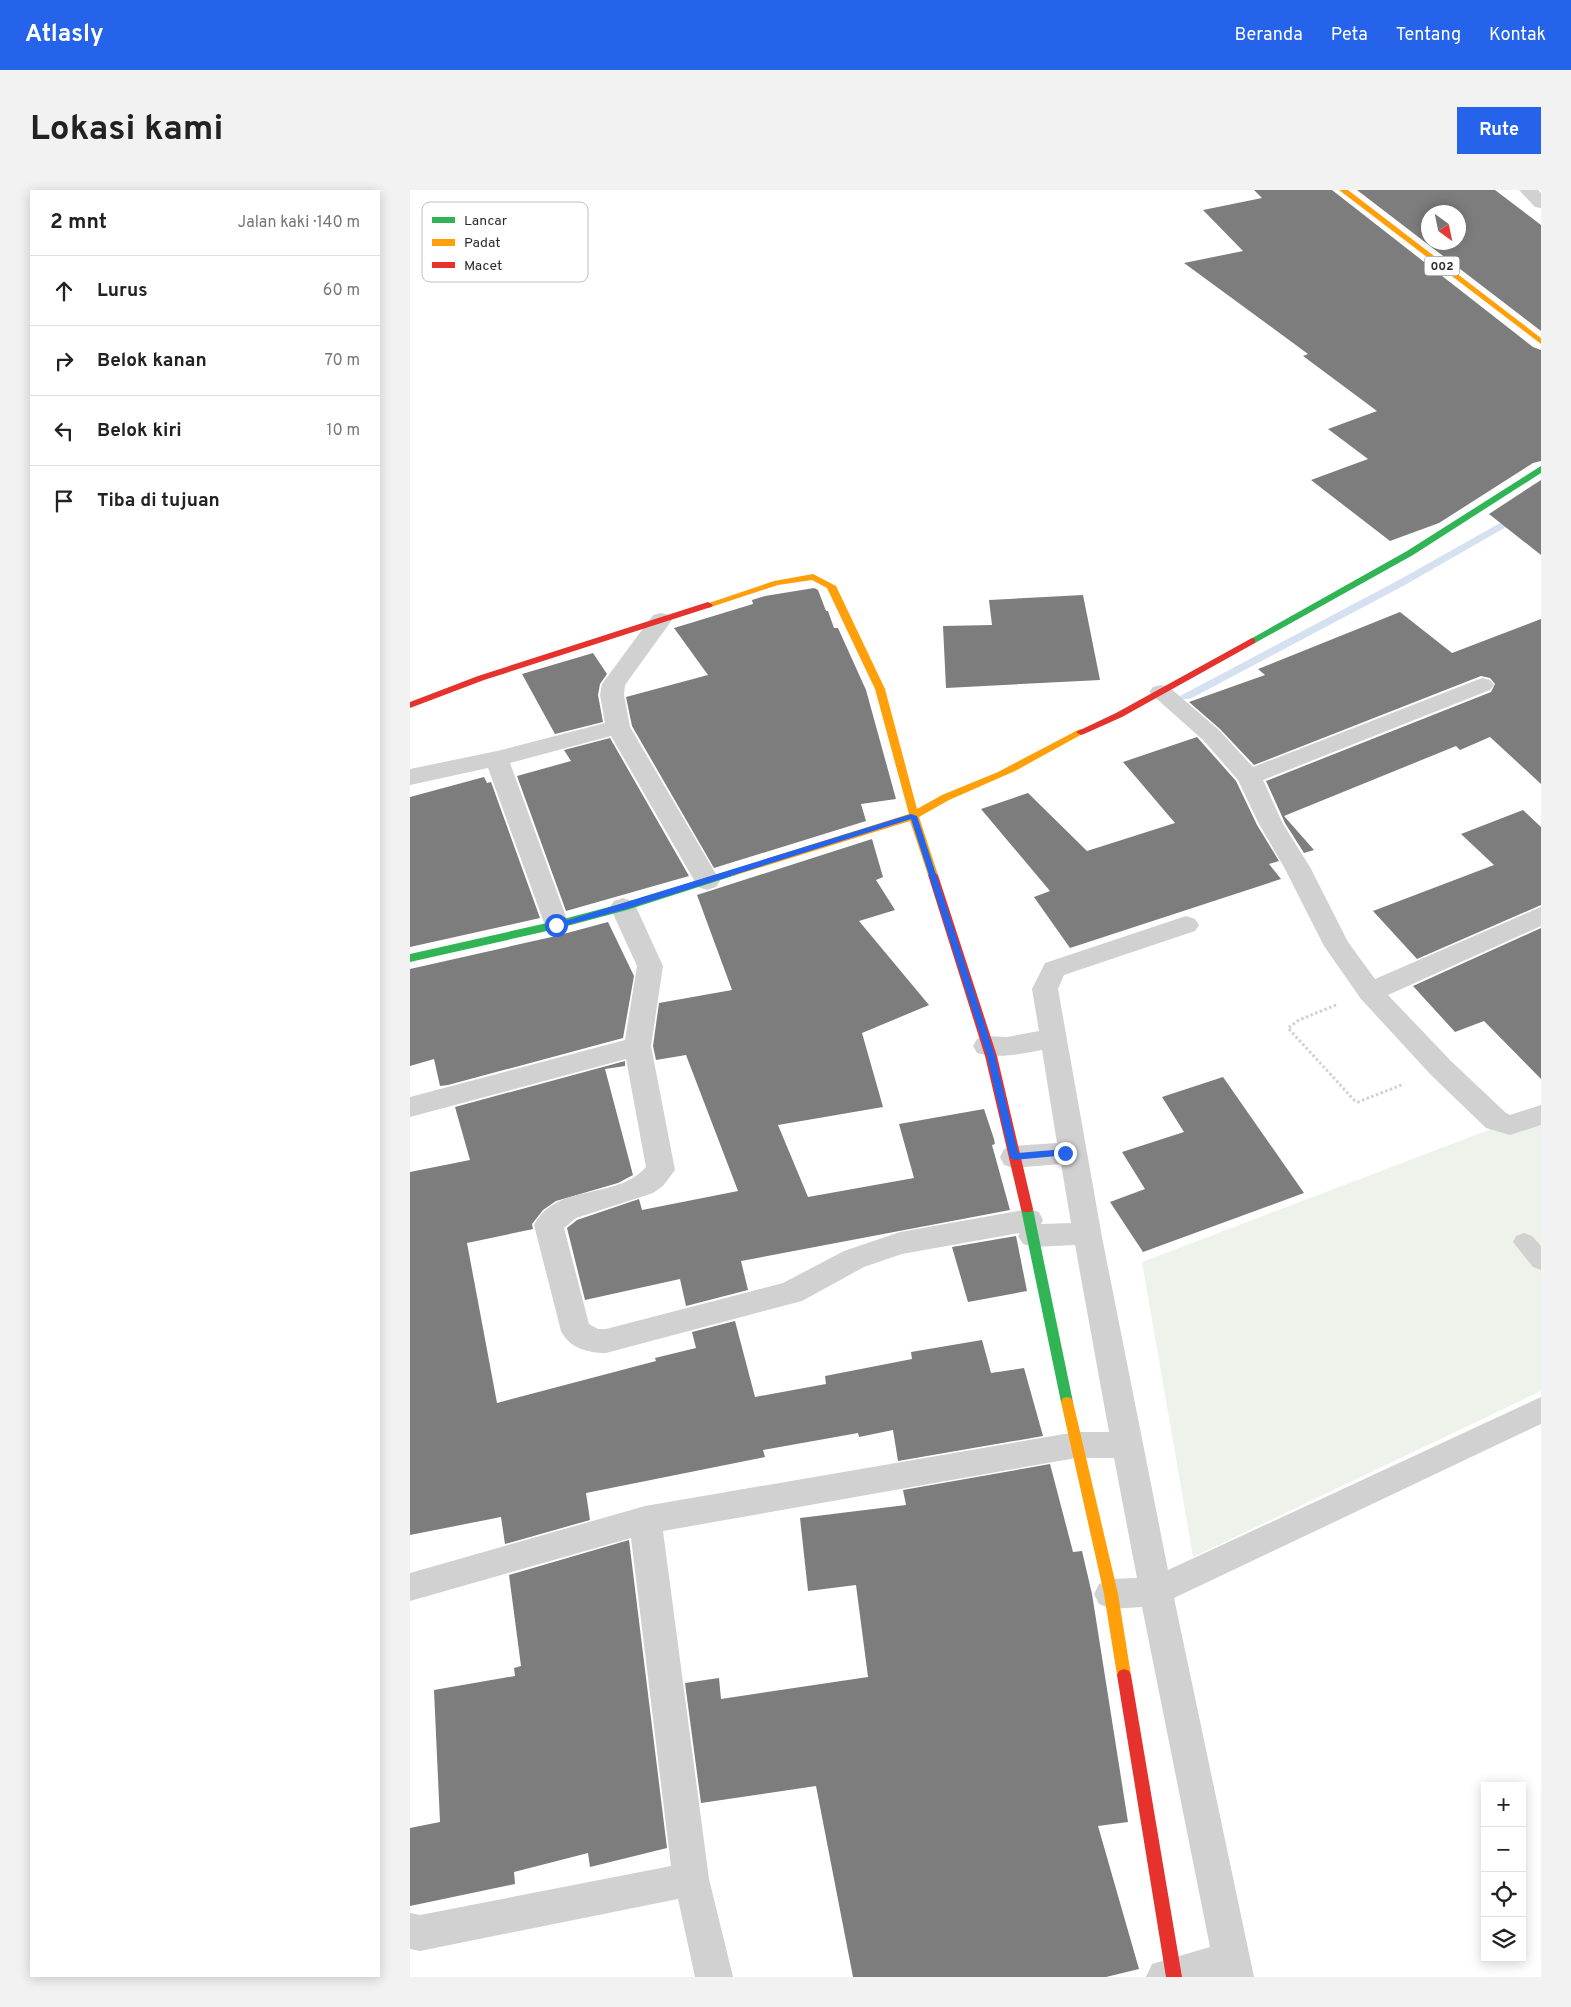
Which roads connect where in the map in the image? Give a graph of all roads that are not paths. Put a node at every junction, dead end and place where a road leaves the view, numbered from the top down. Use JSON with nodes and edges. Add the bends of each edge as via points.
{"nodes":[{"id":1,"x":1343,"y":190,"type":"edge"},
{"id":2,"x":1528,"y":190,"type":"edge"},
{"id":3,"x":1541,"y":203,"type":"edge"},
{"id":4,"x":1541,"y":342,"type":"edge"},
{"id":5,"x":1541,"y":469,"type":"edge"},
{"id":6,"x":661,"y":620,"type":"junction"},
{"id":7,"x":1482,"y":685,"type":"dead end"},
{"id":8,"x":1161,"y":692,"type":"junction"},
{"id":9,"x":410,"y":705,"type":"edge"},
{"id":10,"x":618,"y":727,"type":"junction"},
{"id":11,"x":497,"y":759,"type":"junction"},
{"id":12,"x":410,"y":777,"type":"edge"},
{"id":13,"x":1250,"y":777,"type":"junction"},
{"id":14,"x":914,"y":816,"type":"junction"},
{"id":15,"x":707,"y":881,"type":"junction"},
{"id":16,"x":623,"y":907,"type":"junction"},
{"id":17,"x":1541,"y":916,"type":"edge"},
{"id":18,"x":556,"y":925,"type":"junction"},
{"id":19,"x":1186,"y":925,"type":"dead end"},
{"id":20,"x":410,"y":958,"type":"edge"},
{"id":21,"x":1370,"y":992,"type":"junction"},
{"id":22,"x":1045,"y":1040,"type":"junction"},
{"id":23,"x":637,"y":1046,"type":"junction"},
{"id":24,"x":997,"y":1047,"type":"junction"},
{"id":25,"x":410,"y":1106,"type":"edge"},
{"id":26,"x":1541,"y":1115,"type":"edge"},
{"id":27,"x":1070,"y":1152,"type":"junction"},
{"id":28,"x":1017,"y":1156,"type":"junction"},
{"id":29,"x":1033,"y":1230,"type":"junction"},
{"id":30,"x":1081,"y":1233,"type":"junction"},
{"id":31,"x":1524,"y":1242,"type":"dead end"},
{"id":32,"x":1541,"y":1261,"type":"edge"},
{"id":33,"x":1541,"y":1410,"type":"edge"},
{"id":34,"x":1079,"y":1444,"type":"junction"},
{"id":35,"x":1123,"y":1444,"type":"junction"},
{"id":36,"x":645,"y":1520,"type":"junction"},
{"id":37,"x":410,"y":1586,"type":"edge"},
{"id":38,"x":1134,"y":1593,"type":"junction"},
{"id":39,"x":691,"y":1879,"type":"junction"},
{"id":40,"x":410,"y":1931,"type":"edge"},
{"id":41,"x":1230,"y":1967,"type":"edge"},
{"id":42,"x":1175,"y":1975,"type":"edge"},
{"id":43,"x":714,"y":1977,"type":"edge"}],
"edges":[{"from":1,"to":4,"type":"street","number":"002"},
{"from":2,"to":3,"type":"street"},
{"from":5,"to":8,"type":"street","via":[[1410,553]]},
{"from":6,"to":9,"type":"street","via":[[481,678]]},
{"from":6,"to":10,"type":"street","via":[[614,684],[612,696]]},
{"from":6,"to":14,"type":"street","via":[[777,583],[813,577],[831,586],[880,689]]},
{"from":7,"to":13,"type":"street"},
{"from":8,"to":13,"type":"street","via":[[1211,735]]},
{"from":8,"to":14,"type":"street","via":[[1000,774],[930,803]]},
{"from":10,"to":11,"type":"street"},
{"from":10,"to":15,"type":"street"},
{"from":11,"to":12,"type":"street"},
{"from":11,"to":18,"type":"street"},
{"from":13,"to":21,"type":"street","via":[[1271,824],[1337,946]]},
{"from":14,"to":15,"type":"street"},
{"from":14,"to":24,"type":"street"},
{"from":15,"to":16,"type":"street"},
{"from":16,"to":18,"type":"street"},
{"from":16,"to":23,"type":"street","via":[[650,966]]},
{"from":17,"to":21,"type":"street"},
{"from":18,"to":20,"type":"street"},
{"from":19,"to":22,"type":"street","via":[[1054,969],[1045,988]]},
{"from":21,"to":26,"type":"street","via":[[1496,1122],[1510,1125]]},
{"from":22,"to":24,"type":"street"},
{"from":22,"to":27,"type":"street"},
{"from":23,"to":25,"type":"street"},
{"from":23,"to":29,"type":"street","via":[[662,1170],[646,1184],[622,1194],[564,1210],[549,1225],[576,1332],[585,1338],[606,1341],[791,1293],[854,1260],[900,1243]]},
{"from":24,"to":28,"type":"street","via":[[991,1056]]},
{"from":27,"to":28,"type":"street"},
{"from":27,"to":30,"type":"street"},
{"from":28,"to":29,"type":"street"},
{"from":29,"to":30,"type":"street"},
{"from":29,"to":34,"type":"street"},
{"from":30,"to":35,"type":"street"},
{"from":31,"to":32,"type":"lane"},
{"from":33,"to":38,"type":"street"},
{"from":34,"to":35,"type":"street"},
{"from":34,"to":36,"type":"street"},
{"from":34,"to":38,"type":"street"},
{"from":35,"to":38,"type":"street"},
{"from":36,"to":37,"type":"street"},
{"from":36,"to":39,"type":"street"},
{"from":38,"to":41,"type":"street"},
{"from":38,"to":42,"type":"street"},
{"from":39,"to":40,"type":"street","via":[[420,1934]]},
{"from":39,"to":43,"type":"street"},
{"from":41,"to":42,"type":"street"}]}
